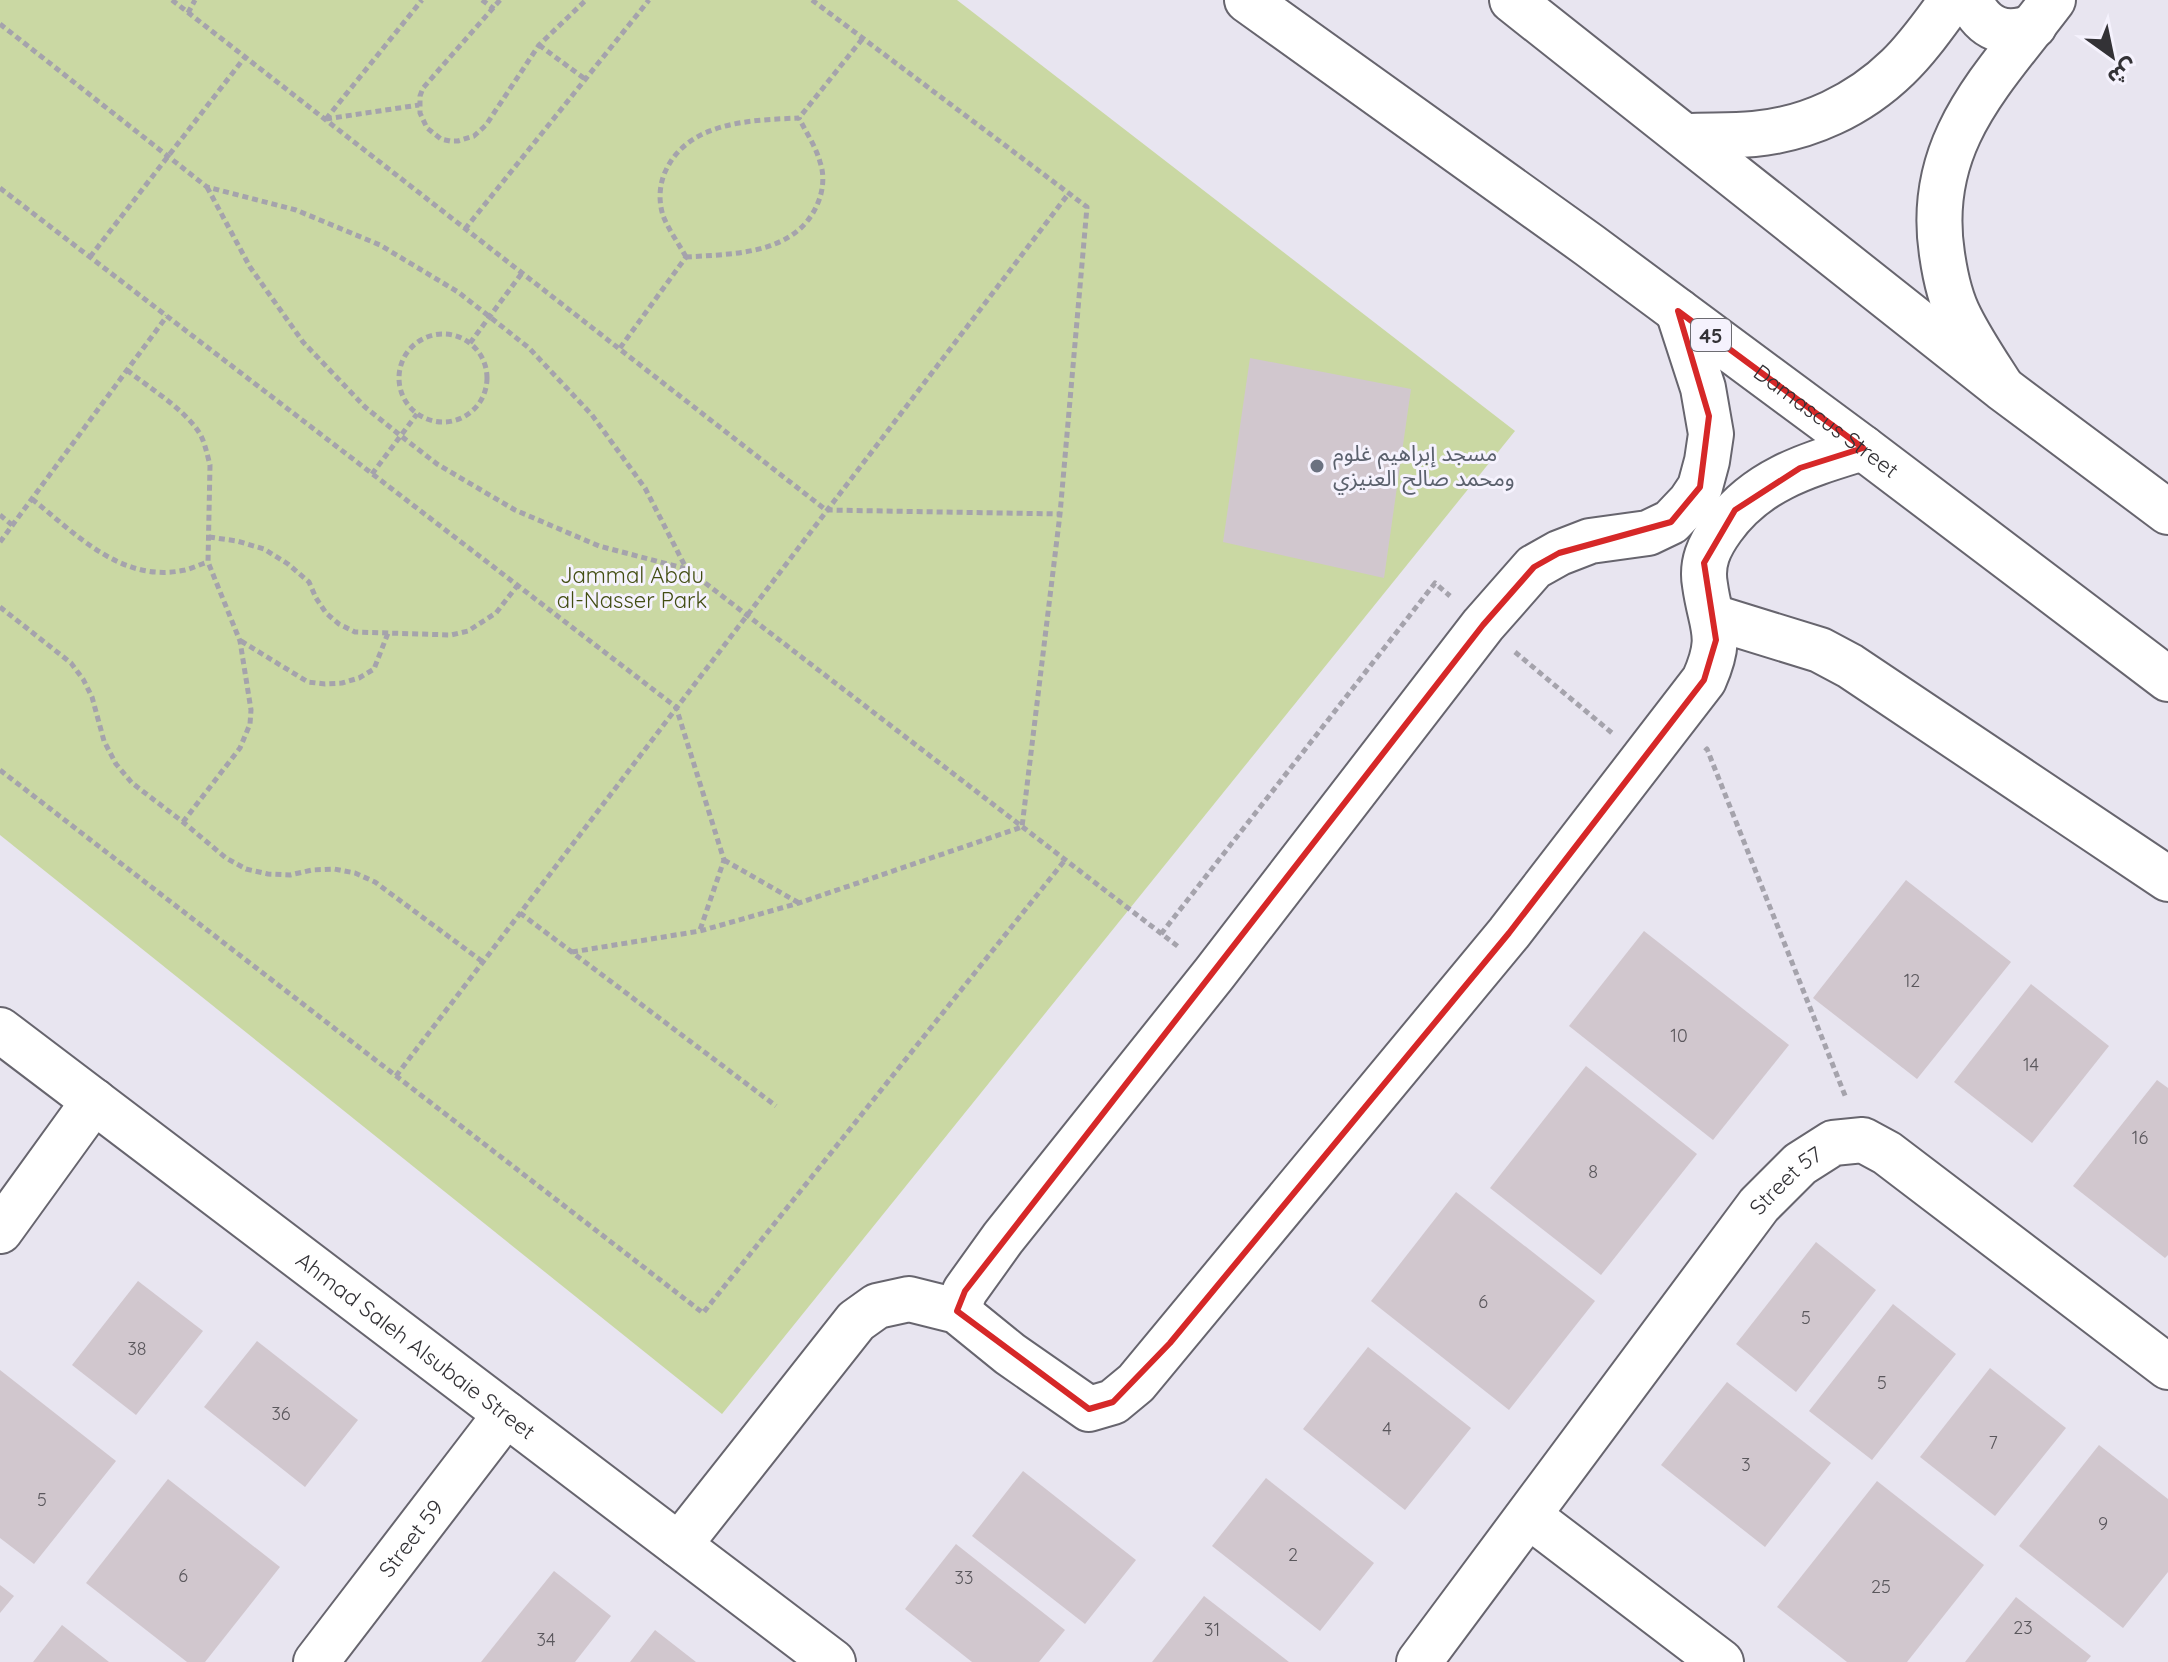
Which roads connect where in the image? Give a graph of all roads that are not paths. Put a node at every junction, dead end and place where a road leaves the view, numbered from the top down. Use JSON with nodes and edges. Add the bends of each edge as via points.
{"nodes":[{"id":1,"x":1247,"y":0,"type":"edge"},
{"id":2,"x":1512,"y":0,"type":"edge"},
{"id":3,"x":1952,"y":0,"type":"edge"},
{"id":4,"x":1970,"y":0,"type":"edge"},
{"id":5,"x":2044,"y":13,"type":"edge"},
{"id":6,"x":1686,"y":136,"type":"junction"},
{"id":7,"x":1678,"y":311,"type":"junction"},
{"id":8,"x":2002,"y":388,"type":"junction"},
{"id":9,"x":1863,"y":448,"type":"junction"},
{"id":10,"x":2168,"y":512,"type":"edge"},
{"id":11,"x":1648,"y":533,"type":"junction"},
{"id":12,"x":1708,"y":601,"type":"junction"},
{"id":13,"x":2168,"y":679,"type":"edge"},
{"id":14,"x":2168,"y":879,"type":"edge"},
{"id":15,"x":0,"y":1030,"type":"edge"},
{"id":16,"x":94,"y":1101,"type":"junction"},
{"id":17,"x":0,"y":1231,"type":"edge"},
{"id":18,"x":957,"y":1311,"type":"junction"},
{"id":19,"x":2168,"y":1367,"type":"edge"},
{"id":20,"x":506,"y":1414,"type":"junction"},
{"id":21,"x":1529,"y":1516,"type":"junction"},
{"id":22,"x":679,"y":1545,"type":"junction"},
{"id":23,"x":316,"y":1662,"type":"edge"},
{"id":24,"x":833,"y":1662,"type":"edge"},
{"id":25,"x":1419,"y":1662,"type":"edge"},
{"id":26,"x":1721,"y":1662,"type":"edge"}],
"edges":[{"from":1,"to":7,"type":"street","name":"Damascus Street","number":"45"},
{"from":2,"to":6,"type":"street"},
{"from":3,"to":6,"type":"street","via":[[1900,66],[1841,109],[1800,126],[1756,134]]},
{"from":4,"to":5,"type":"street","via":[[1976,13],[1997,30],[2022,31]]},
{"from":5,"to":8,"type":"street","via":[[1966,117],[1945,169],[1939,204],[1945,274],[1958,316]]},
{"from":6,"to":8,"type":"street"},
{"from":7,"to":9,"type":"street","name":"Damascus Street","number":"45"},
{"from":7,"to":11,"type":"street","via":[[1703,388],[1711,434],[1700,487],[1671,522]]},
{"from":8,"to":10,"type":"street"},
{"from":9,"to":12,"type":"street","via":[[1800,468],[1735,510],[1704,563]]},
{"from":9,"to":13,"type":"street","name":"Damascus Street","number":"45"},
{"from":11,"to":12,"type":"street","via":[[1680,545],[1691,556]]},
{"from":11,"to":18,"type":"street","via":[[1590,541],[1534,567],[1483,625],[987,1260]]},
{"from":12,"to":14,"type":"street","via":[[1850,666]]},
{"from":12,"to":18,"type":"street","via":[[1716,640],[1704,680],[1509,933],[1136,1383],[1113,1402],[1089,1409]]},
{"from":15,"to":16,"type":"street","name":"Ahmad Saleh Alsubaie Street"},
{"from":16,"to":17,"type":"street"},
{"from":16,"to":20,"type":"street","name":"Ahmad Saleh Alsubaie Street"},
{"from":18,"to":22,"type":"street","via":[[909,1299],[877,1306],[856,1321]]},
{"from":19,"to":21,"type":"street","name":"Street 57","via":[[1887,1153],[1863,1140],[1833,1143],[1800,1164],[1759,1205]]},
{"from":20,"to":22,"type":"street","name":"Ahmad Saleh Alsubaie Street"},
{"from":20,"to":23,"type":"street","name":"Street 59"},
{"from":21,"to":25,"type":"street","name":"Street 57"},
{"from":21,"to":26,"type":"street"},
{"from":22,"to":24,"type":"street","name":"Ahmad Saleh Alsubaie Street"}]}
